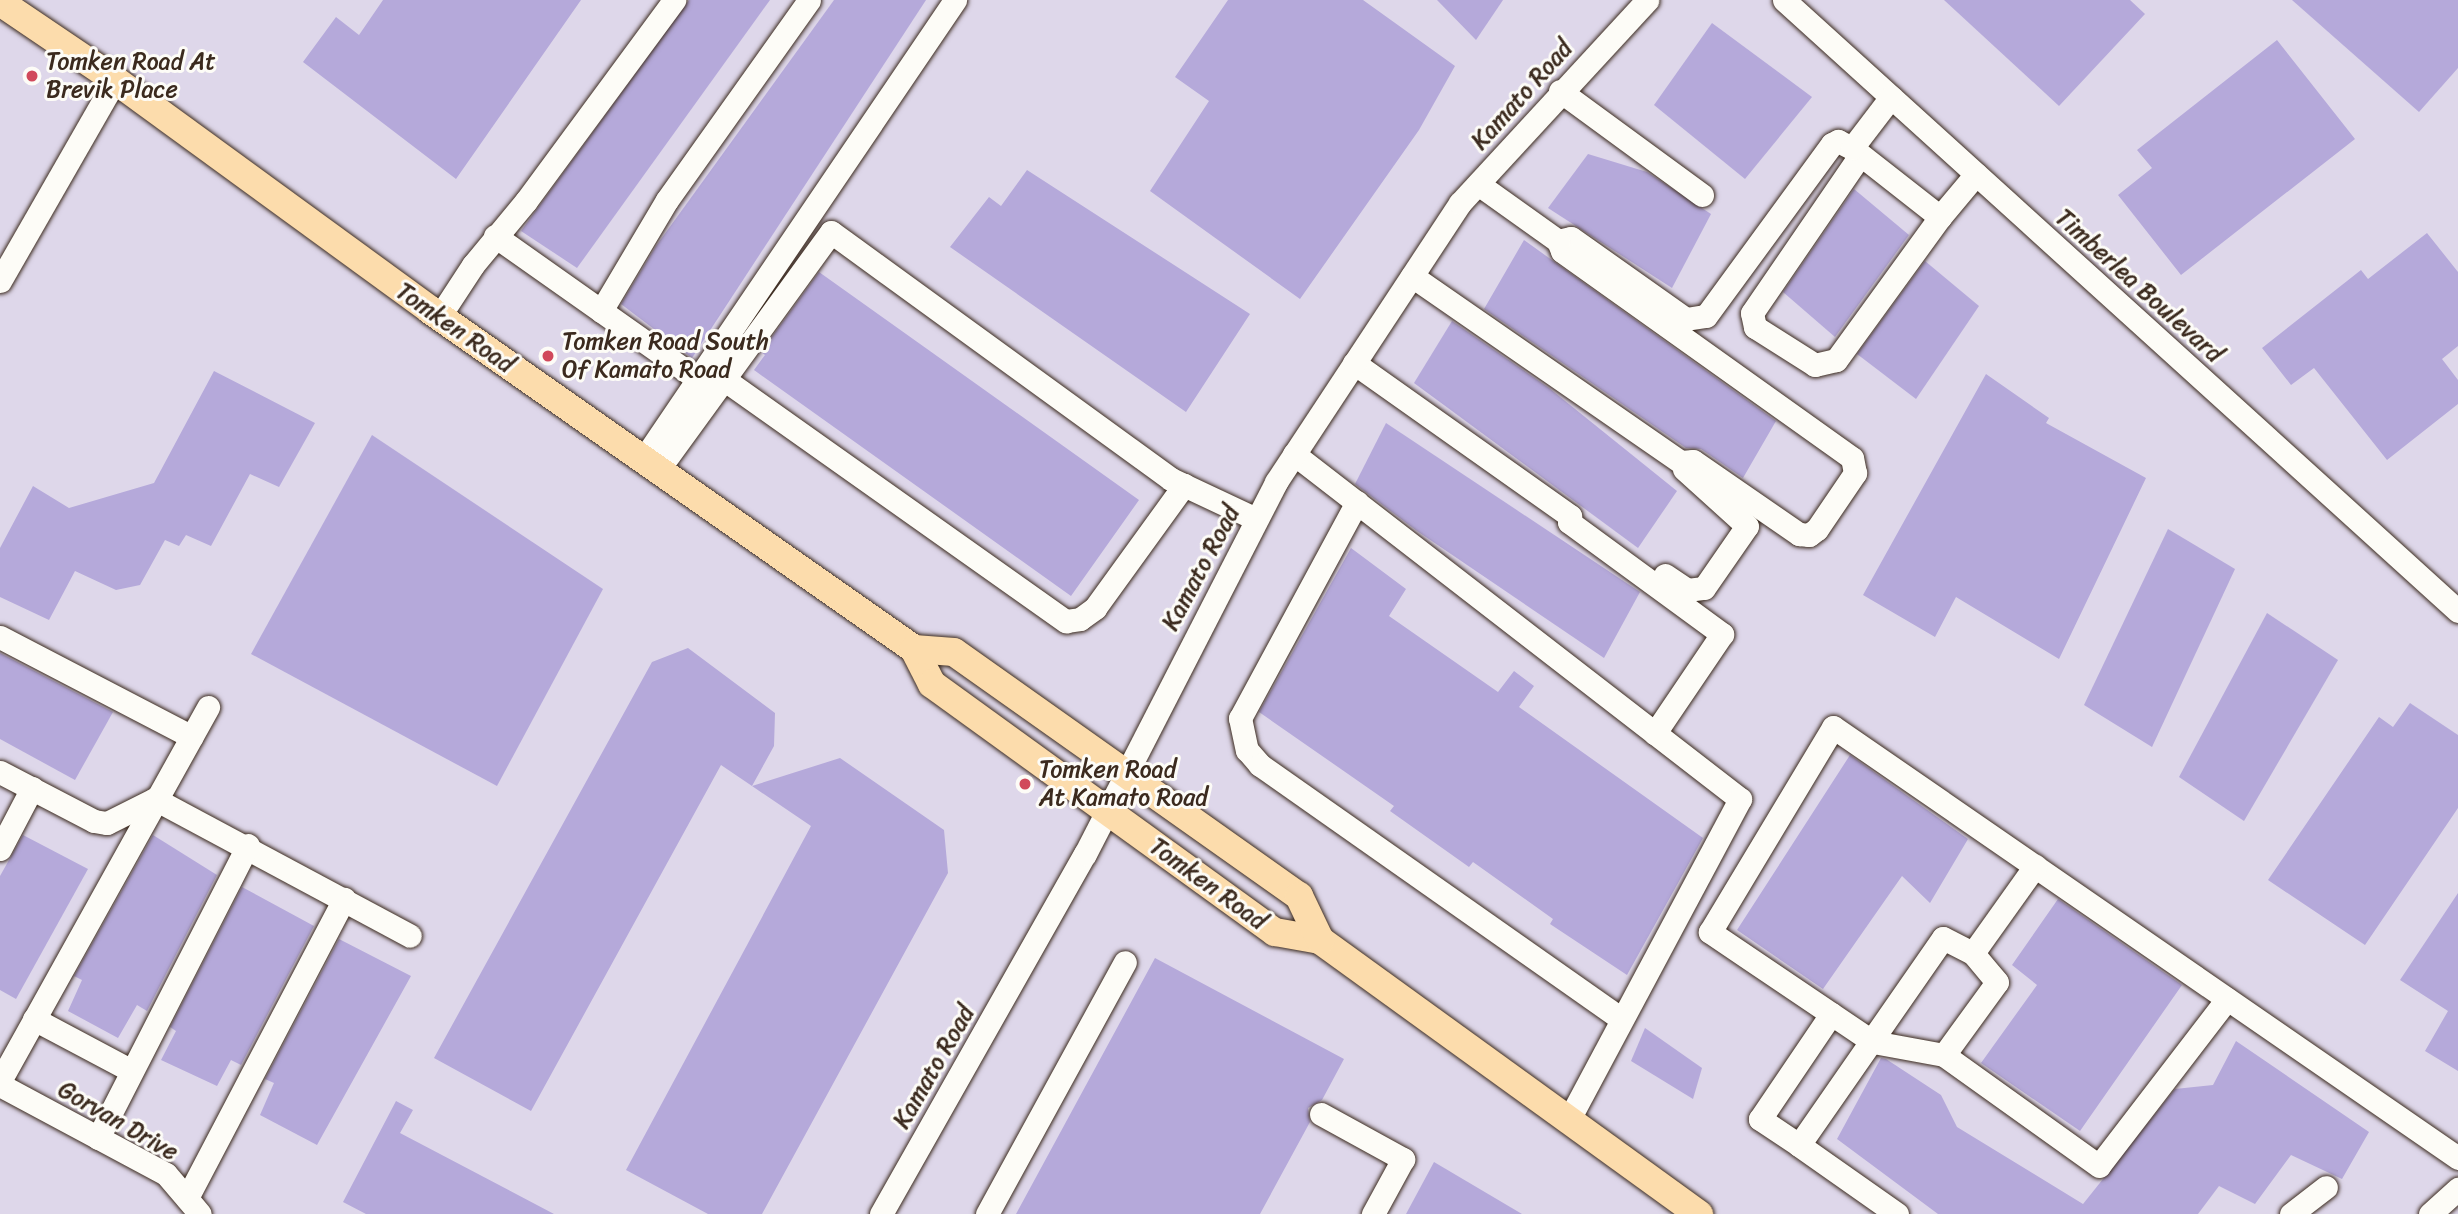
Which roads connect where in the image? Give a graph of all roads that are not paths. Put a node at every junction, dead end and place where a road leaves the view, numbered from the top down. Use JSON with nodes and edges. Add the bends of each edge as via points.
{"nodes":[{"id":1,"x":674,"y":0,"type":"edge"},
{"id":2,"x":809,"y":0,"type":"edge"},
{"id":3,"x":955,"y":0,"type":"edge"},
{"id":4,"x":1647,"y":0,"type":"edge"},
{"id":5,"x":1784,"y":0,"type":"edge"},
{"id":6,"x":0,"y":2,"type":"edge"},
{"id":7,"x":116,"y":80,"type":"junction"},
{"id":8,"x":1560,"y":91,"type":"junction"},
{"id":9,"x":1891,"y":97,"type":"junction"},
{"id":10,"x":1856,"y":152,"type":"junction"},
{"id":11,"x":1976,"y":174,"type":"junction"},
{"id":12,"x":1478,"y":184,"type":"junction"},
{"id":13,"x":1702,"y":195,"type":"dead end"},
{"id":14,"x":1940,"y":217,"type":"junction"},
{"id":15,"x":495,"y":236,"type":"junction"},
{"id":16,"x":1558,"y":241,"type":"junction"},
{"id":17,"x":1,"y":276,"type":"edge"},
{"id":18,"x":1412,"y":276,"type":"junction"},
{"id":19,"x":601,"y":311,"type":"junction"},
{"id":20,"x":439,"y":317,"type":"junction"},
{"id":21,"x":1354,"y":363,"type":"junction"},
{"id":22,"x":696,"y":378,"type":"junction"},
{"id":23,"x":725,"y":380,"type":"junction"},
{"id":24,"x":1294,"y":454,"type":"junction"},
{"id":25,"x":1681,"y":462,"type":"junction"},
{"id":26,"x":651,"y":465,"type":"junction"},
{"id":27,"x":1184,"y":485,"type":"junction"},
{"id":28,"x":1357,"y":502,"type":"junction"},
{"id":29,"x":1570,"y":516,"type":"junction"},
{"id":30,"x":1256,"y":519,"type":"junction"},
{"id":31,"x":2458,"y":611,"type":"edge"},
{"id":32,"x":0,"y":637,"type":"edge"},
{"id":33,"x":914,"y":649,"type":"junction"},
{"id":34,"x":208,"y":707,"type":"dead end"},
{"id":35,"x":1655,"y":733,"type":"junction"},
{"id":36,"x":192,"y":737,"type":"junction"},
{"id":37,"x":0,"y":772,"type":"edge"},
{"id":38,"x":1124,"y":772,"type":"junction"},
{"id":39,"x":32,"y":789,"type":"junction"},
{"id":40,"x":155,"y":799,"type":"junction"},
{"id":41,"x":1105,"y":810,"type":"junction"},
{"id":42,"x":248,"y":845,"type":"junction"},
{"id":43,"x":0,"y":849,"type":"edge"},
{"id":44,"x":2035,"y":866,"type":"junction"},
{"id":45,"x":344,"y":899,"type":"junction"},
{"id":46,"x":410,"y":936,"type":"dead end"},
{"id":47,"x":1320,"y":940,"type":"junction"},
{"id":48,"x":1973,"y":953,"type":"junction"},
{"id":49,"x":1125,"y":962,"type":"dead end"},
{"id":50,"x":2227,"y":999,"type":"junction"},
{"id":51,"x":1831,"y":1014,"type":"junction"},
{"id":52,"x":34,"y":1019,"type":"junction"},
{"id":53,"x":1622,"y":1019,"type":"junction"},
{"id":54,"x":1870,"y":1040,"type":"junction"},
{"id":55,"x":1944,"y":1055,"type":"junction"},
{"id":56,"x":130,"y":1070,"type":"junction"},
{"id":57,"x":0,"y":1083,"type":"edge"},
{"id":58,"x":1321,"y":1114,"type":"dead end"},
{"id":59,"x":1569,"y":1119,"type":"junction"},
{"id":60,"x":98,"y":1138,"type":"junction"},
{"id":61,"x":1799,"y":1145,"type":"junction"},
{"id":62,"x":2458,"y":1158,"type":"edge"},
{"id":63,"x":2326,"y":1187,"type":"dead end"},
{"id":64,"x":2458,"y":1189,"type":"edge"},
{"id":65,"x":193,"y":1206,"type":"edge"},
{"id":66,"x":881,"y":1214,"type":"edge"},
{"id":67,"x":987,"y":1214,"type":"edge"},
{"id":68,"x":1373,"y":1214,"type":"edge"},
{"id":69,"x":1699,"y":1214,"type":"edge"},
{"id":70,"x":1897,"y":1214,"type":"edge"},
{"id":71,"x":2291,"y":1214,"type":"edge"},
{"id":72,"x":2430,"y":1214,"type":"edge"}],
"edges":[{"from":1,"to":15,"type":"street"},
{"from":2,"to":19,"type":"street","via":[[667,200]]},
{"from":3,"to":22,"type":"street"},
{"from":4,"to":8,"type":"street","name":"Kamato Road"},
{"from":5,"to":9,"type":"street","name":"Timberlea Boulevard"},
{"from":6,"to":7,"type":"main road","name":"Tomken Road"},
{"from":7,"to":17,"type":"street"},
{"from":7,"to":20,"type":"main road","name":"Tomken Road"},
{"from":8,"to":12,"type":"street","name":"Kamato Road"},
{"from":8,"to":13,"type":"street"},
{"from":9,"to":10,"type":"street"},
{"from":9,"to":11,"type":"street","name":"Timberlea Boulevard"},
{"from":10,"to":14,"type":"street"},
{"from":10,"to":14,"type":"street","via":[[1752,313],[1755,327],[1815,365],[1836,360]]},
{"from":10,"to":16,"type":"street","via":[[1838,141],[1832,144],[1715,310],[1696,320],[1686,319],[1572,238]]},
{"from":11,"to":14,"type":"street"},
{"from":11,"to":31,"type":"street","name":"Timberlea Boulevard"},
{"from":12,"to":16,"type":"street"},
{"from":12,"to":18,"type":"street","name":"Kamato Road"},
{"from":15,"to":19,"type":"street"},
{"from":15,"to":20,"type":"street"},
{"from":16,"to":25,"type":"street","via":[[1562,251],[1856,464],[1855,473],[1809,535],[1799,534],[1693,461]]},
{"from":18,"to":21,"type":"street","name":"Kamato Road"},
{"from":18,"to":25,"type":"street"},
{"from":19,"to":22,"type":"street"},
{"from":20,"to":26,"type":"main road","name":"Tomken Road"},
{"from":21,"to":24,"type":"street","name":"Kamato Road"},
{"from":21,"to":29,"type":"street"},
{"from":22,"to":26,"type":"street"},
{"from":23,"to":26,"type":"street"},
{"from":23,"to":27,"type":"street","via":[[1066,621],[1080,619],[1095,608]]},
{"from":23,"to":27,"type":"street","via":[[831,232]]},
{"from":24,"to":28,"type":"street"},
{"from":24,"to":30,"type":"street","name":"Kamato Road"},
{"from":25,"to":29,"type":"street","via":[[1686,473],[1747,526],[1697,593],[1577,513]]},
{"from":26,"to":33,"type":"main road","name":"Tomken Road"},
{"from":27,"to":30,"type":"street"},
{"from":28,"to":35,"type":"street"},
{"from":28,"to":53,"type":"street","via":[[1240,718],[1247,750],[1260,765]]},
{"from":29,"to":35,"type":"street","via":[[1569,522],[1722,634]]},
{"from":30,"to":38,"type":"street","name":"Kamato Road"},
{"from":32,"to":36,"type":"street"},
{"from":33,"to":38,"type":"main road","name":"Tomken Road","via":[[954,652]]},
{"from":33,"to":41,"type":"main road","name":"Tomken Road","via":[[932,684]]},
{"from":34,"to":36,"type":"street"},
{"from":35,"to":53,"type":"street","via":[[1740,799]]},
{"from":36,"to":40,"type":"street"},
{"from":37,"to":39,"type":"street"},
{"from":38,"to":41,"type":"street","name":"Kamato Road"},
{"from":38,"to":47,"type":"main road","name":"Tomken Road","via":[[1299,896]]},
{"from":39,"to":40,"type":"street","via":[[94,821],[107,823]]},
{"from":39,"to":43,"type":"street"},
{"from":40,"to":42,"type":"street"},
{"from":40,"to":52,"type":"street"},
{"from":41,"to":47,"type":"main road","name":"Tomken Road","via":[[1275,932]]},
{"from":41,"to":66,"type":"street","name":"Kamato Road"},
{"from":42,"to":45,"type":"street"},
{"from":42,"to":56,"type":"street"},
{"from":44,"to":48,"type":"street"},
{"from":44,"to":50,"type":"street"},
{"from":44,"to":51,"type":"street","via":[[1833,727],[1710,932]]},
{"from":45,"to":46,"type":"street"},
{"from":45,"to":65,"type":"street"},
{"from":47,"to":59,"type":"main road","name":"Tomken Road"},
{"from":48,"to":54,"type":"street","via":[[1943,938]]},
{"from":48,"to":55,"type":"street","via":[[1997,982]]},
{"from":49,"to":67,"type":"street"},
{"from":50,"to":55,"type":"street","via":[[2099,1166]]},
{"from":50,"to":62,"type":"street"},
{"from":51,"to":54,"type":"street"},
{"from":51,"to":61,"type":"street","via":[[1760,1119]]},
{"from":52,"to":56,"type":"street"},
{"from":52,"to":57,"type":"street"},
{"from":53,"to":59,"type":"street"},
{"from":54,"to":55,"type":"street"},
{"from":54,"to":61,"type":"street"},
{"from":56,"to":60,"type":"street"},
{"from":57,"to":60,"type":"street","name":"Gorvan Drive"},
{"from":58,"to":68,"type":"street","via":[[1403,1159]]},
{"from":59,"to":69,"type":"main road","name":"Tomken Road"},
{"from":60,"to":65,"type":"street","name":"Gorvan Drive","via":[[166,1174]]},
{"from":61,"to":70,"type":"street"},
{"from":63,"to":71,"type":"street"},
{"from":64,"to":72,"type":"street"}]}
